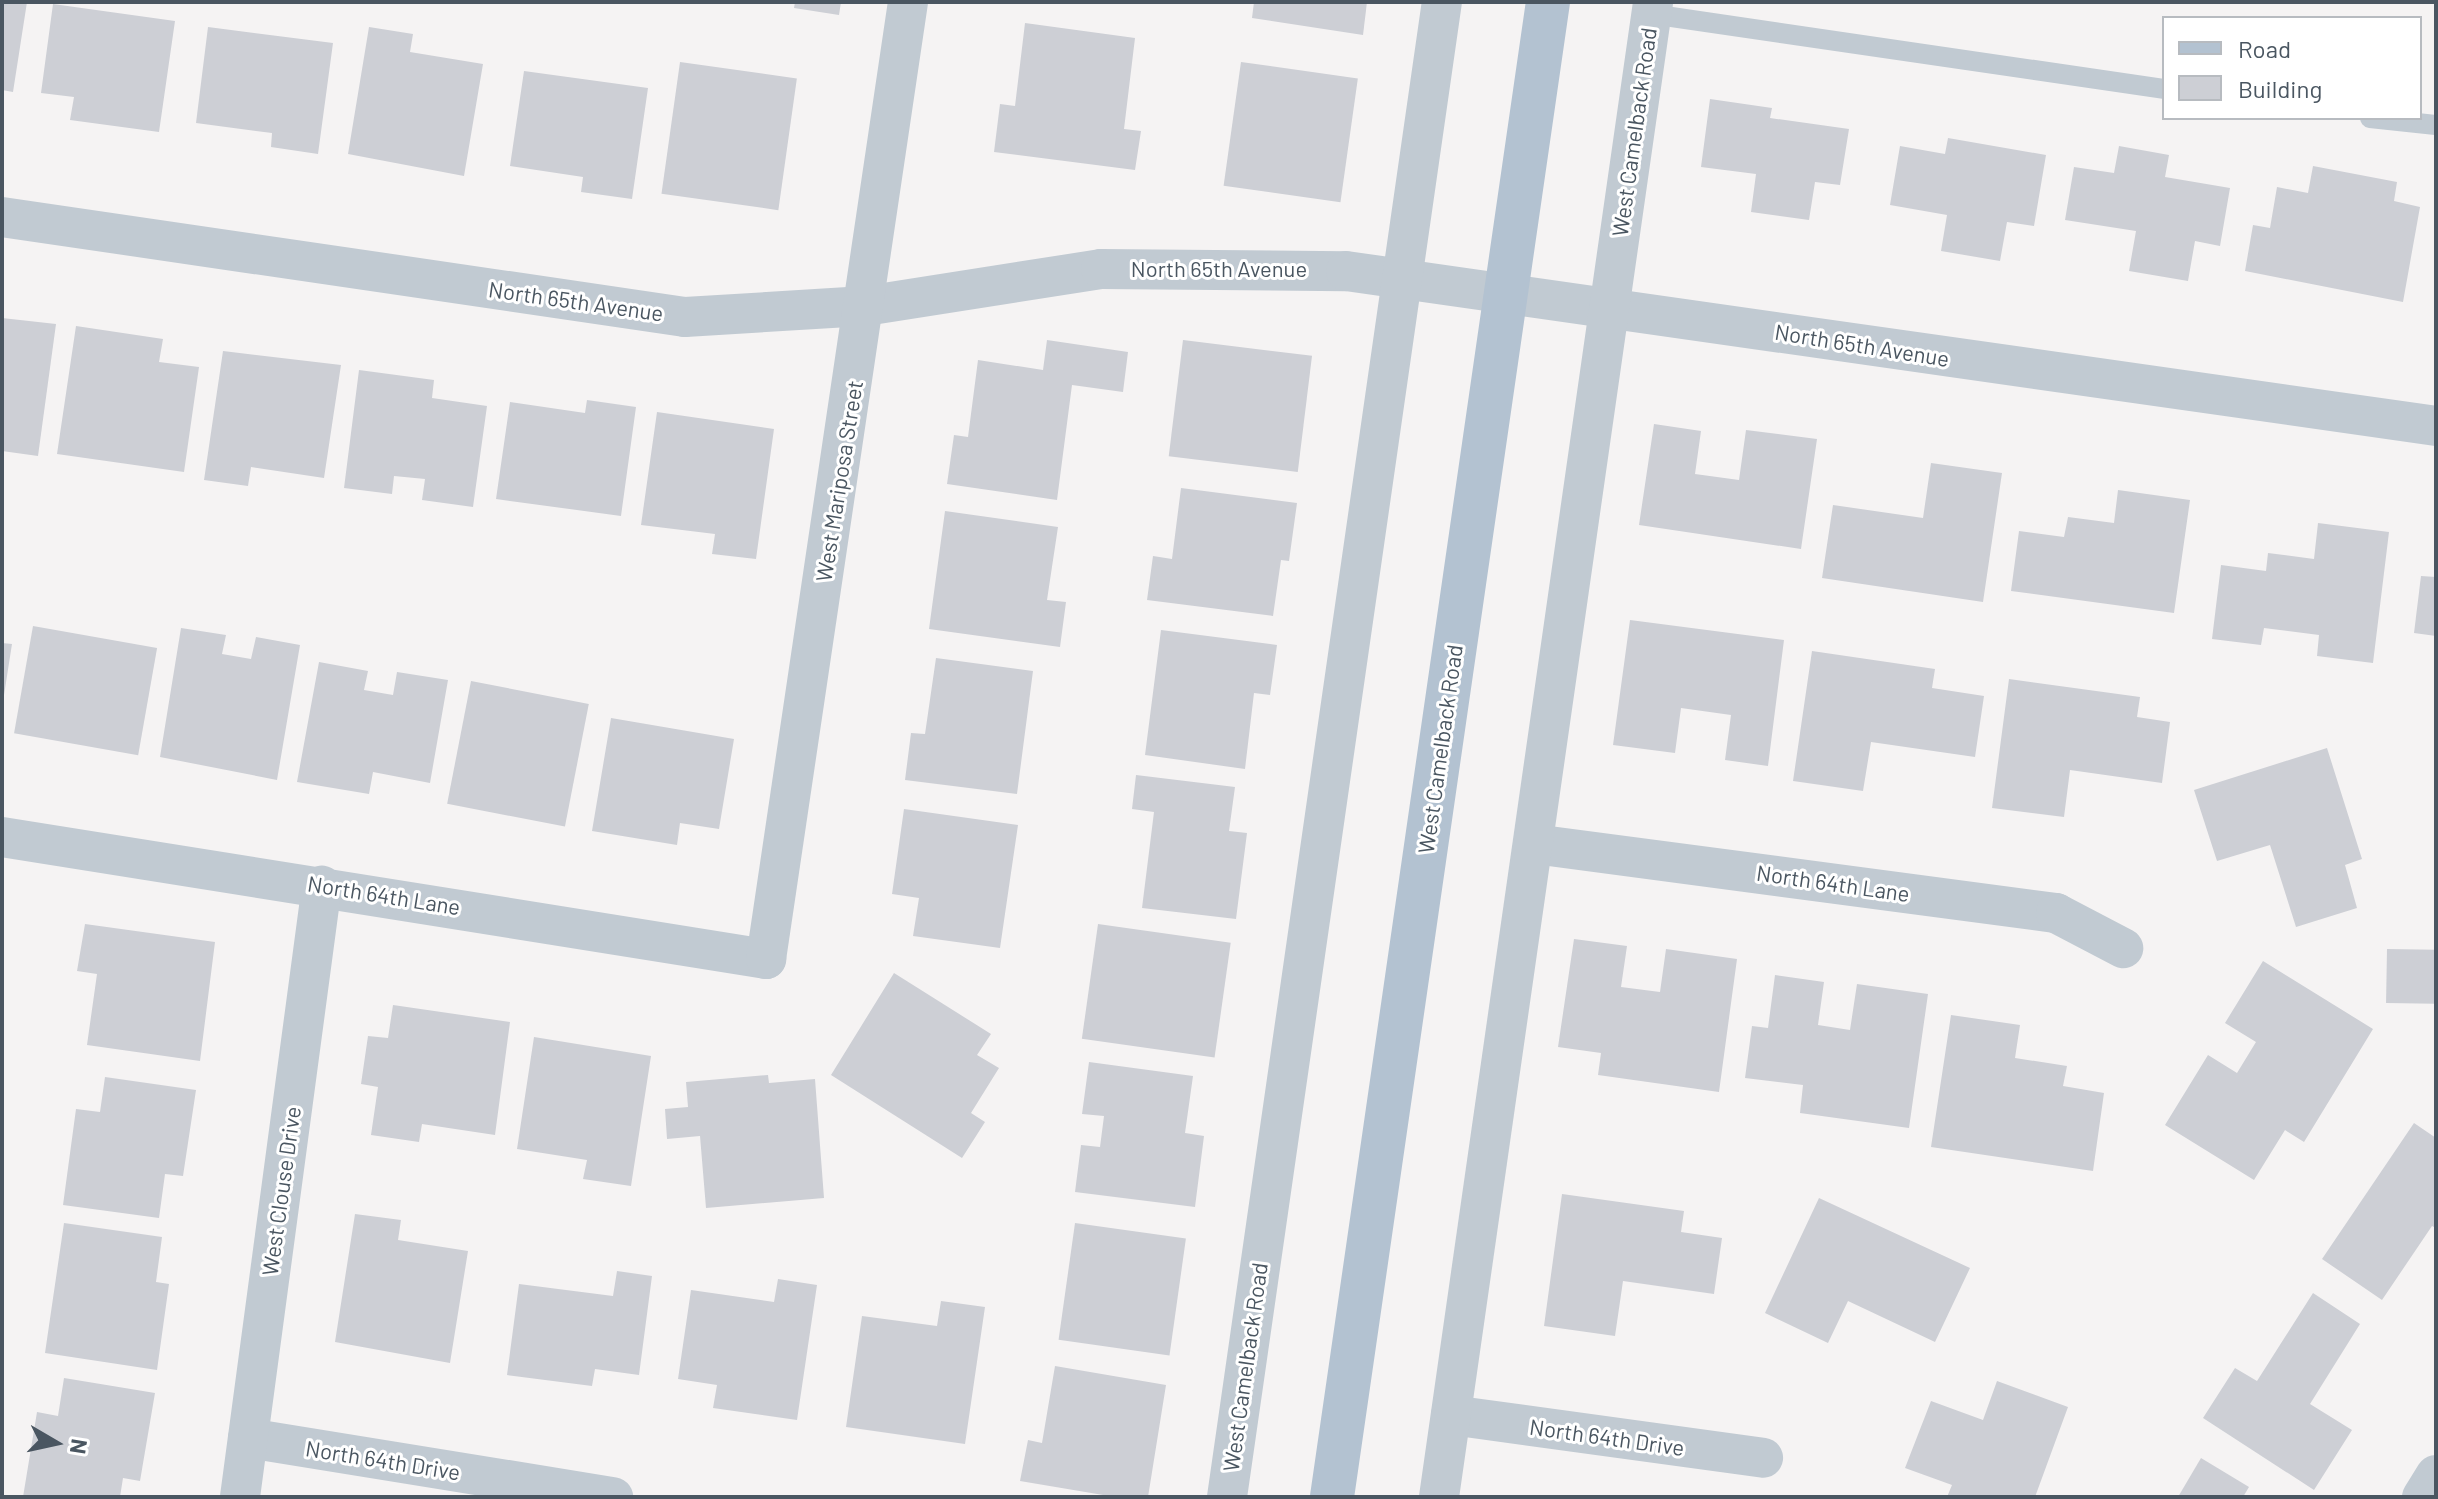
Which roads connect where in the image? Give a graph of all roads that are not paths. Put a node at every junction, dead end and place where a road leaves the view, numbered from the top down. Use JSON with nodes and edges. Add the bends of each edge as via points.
{"nodes":[{"id":1,"x":908,"y":2,"type":"edge"},
{"id":2,"x":1442,"y":2,"type":"edge"},
{"id":3,"x":1548,"y":2,"type":"edge"},
{"id":4,"x":1652,"y":8,"type":"edge"},
{"id":5,"x":2162,"y":89,"type":"edge"},
{"id":6,"x":2389,"y":120,"type":"edge"},
{"id":7,"x":2436,"y":125,"type":"edge"},
{"id":8,"x":2,"y":217,"type":"edge"},
{"id":9,"x":1401,"y":279,"type":"junction"},
{"id":10,"x":1506,"y":293,"type":"junction"},
{"id":11,"x":865,"y":306,"type":"junction"},
{"id":12,"x":1609,"y":307,"type":"junction"},
{"id":13,"x":2436,"y":426,"type":"edge"},
{"id":14,"x":2,"y":837,"type":"edge"},
{"id":15,"x":1534,"y":844,"type":"junction"},
{"id":16,"x":322,"y":885,"type":"junction"},
{"id":17,"x":2123,"y":948,"type":"dead end"},
{"id":18,"x":766,"y":959,"type":"joint"},
{"id":19,"x":1451,"y":1415,"type":"junction"},
{"id":20,"x":248,"y":1438,"type":"junction"},
{"id":21,"x":1763,"y":1458,"type":"dead end"},
{"id":22,"x":2436,"y":1475,"type":"edge"},
{"id":23,"x":240,"y":1497,"type":"edge"},
{"id":24,"x":613,"y":1497,"type":"edge"},
{"id":25,"x":1227,"y":1497,"type":"edge"},
{"id":26,"x":1332,"y":1497,"type":"edge"},
{"id":27,"x":1439,"y":1497,"type":"edge"},
{"id":28,"x":2422,"y":1497,"type":"edge"}],
"edges":[{"from":1,"to":11,"type":"street","name":"West Mariposa Street"},
{"from":2,"to":9,"type":"street","name":"West Camelback Road"},
{"from":3,"to":10,"type":"main road","name":"West Camelback Road"},
{"from":4,"to":5,"type":"lane"},
{"from":4,"to":12,"type":"street","name":"West Camelback Road"},
{"from":6,"to":7,"type":"lane"},
{"from":8,"to":11,"type":"street","name":"North 65th Avenue","via":[[685,317]]},
{"from":9,"to":10,"type":"street","name":"North 65th Avenue"},
{"from":9,"to":11,"type":"street","name":"North 65th Avenue","via":[[1277,268],[1101,269]]},
{"from":9,"to":25,"type":"street","name":"West Camelback Road"},
{"from":10,"to":12,"type":"street","name":"North 65th Avenue"},
{"from":10,"to":26,"type":"main road","name":"West Camelback Road"},
{"from":11,"to":18,"type":"street","name":"West Mariposa Street"},
{"from":12,"to":13,"type":"street","name":"North 65th Avenue"},
{"from":12,"to":15,"type":"street","name":"West Camelback Road"},
{"from":14,"to":16,"type":"street","name":"North 64th Lane"},
{"from":15,"to":17,"type":"street","name":"North 64th Lane","via":[[2056,913]]},
{"from":15,"to":19,"type":"street","name":"West Camelback Road"},
{"from":16,"to":18,"type":"street","name":"North 64th Lane"},
{"from":16,"to":20,"type":"street","name":"West Clouse Drive"},
{"from":19,"to":21,"type":"street","name":"North 64th Drive"},
{"from":19,"to":27,"type":"street","name":"West Camelback Road"},
{"from":20,"to":23,"type":"street","name":"West Clouse Drive"},
{"from":20,"to":24,"type":"street","name":"North 64th Drive"},
{"from":22,"to":28,"type":"street"}]}
